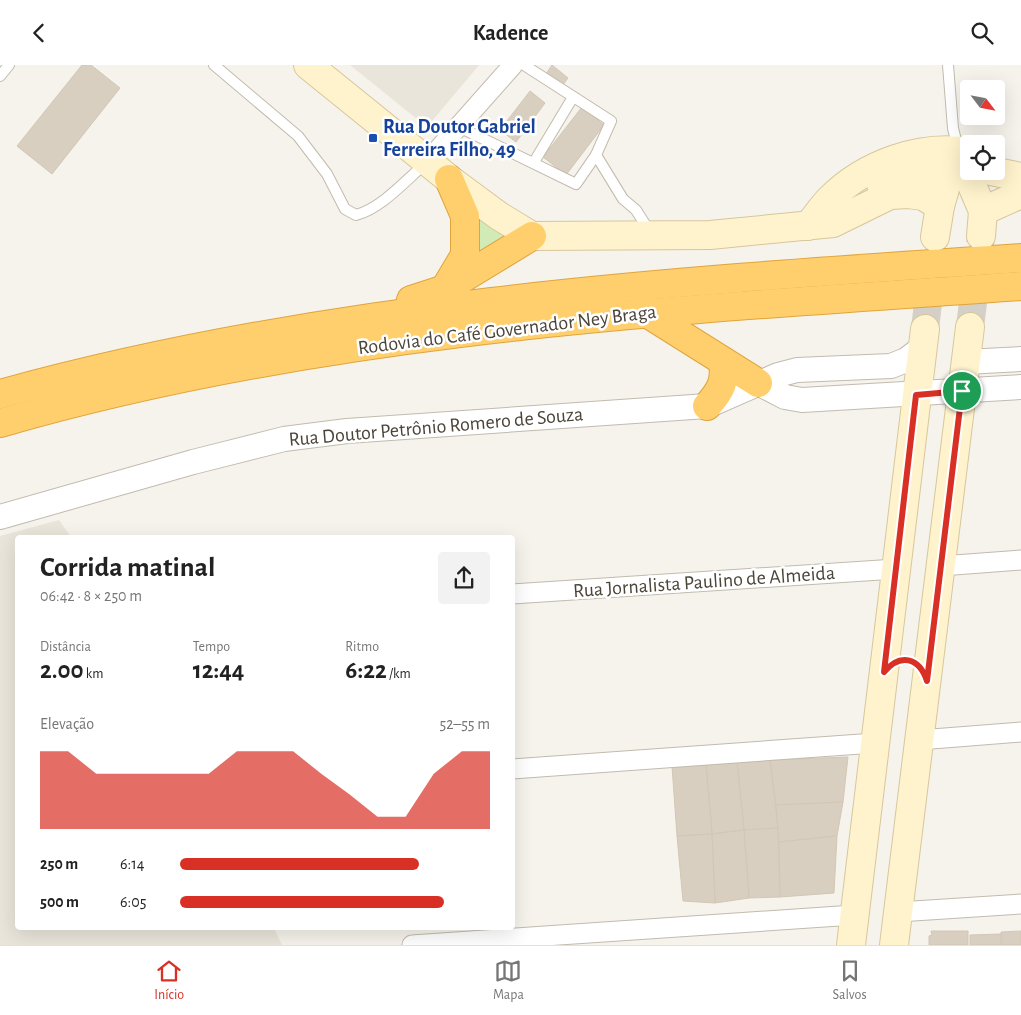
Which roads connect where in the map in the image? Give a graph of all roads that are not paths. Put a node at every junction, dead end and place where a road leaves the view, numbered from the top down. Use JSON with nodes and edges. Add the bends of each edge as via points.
{"nodes":[{"id":1,"x":9,"y":65,"type":"edge"},
{"id":2,"x":214,"y":65,"type":"edge"},
{"id":3,"x":308,"y":65,"type":"edge"},
{"id":4,"x":513,"y":65,"type":"edge"},
{"id":5,"x":524,"y":65,"type":"edge"},
{"id":6,"x":948,"y":65,"type":"edge"},
{"id":7,"x":0,"y":76,"type":"edge"},
{"id":8,"x":573,"y":97,"type":"junction"},
{"id":9,"x":460,"y":127,"type":"junction"},
{"id":10,"x":960,"y":146,"type":"edge"},
{"id":11,"x":596,"y":155,"type":"junction"},
{"id":12,"x":1005,"y":161,"type":"edge"},
{"id":13,"x":426,"y":162,"type":"junction"},
{"id":14,"x":534,"y":162,"type":"junction"},
{"id":15,"x":960,"y":164,"type":"edge"},
{"id":16,"x":1021,"y":167,"type":"edge"},
{"id":17,"x":1005,"y":173,"type":"edge"},
{"id":18,"x":960,"y":174,"type":"edge"},
{"id":19,"x":1021,"y":177,"type":"edge"},
{"id":20,"x":449,"y":179,"type":"junction"},
{"id":21,"x":971,"y":180,"type":"edge"},
{"id":22,"x":1021,"y":194,"type":"edge"},
{"id":23,"x":940,"y":206,"type":"junction"},
{"id":24,"x":982,"y":223,"type":"junction"},
{"id":25,"x":808,"y":226,"type":"junction"},
{"id":26,"x":532,"y":236,"type":"junction"},
{"id":27,"x":652,"y":236,"type":"junction"},
{"id":28,"x":935,"y":237,"type":"dead end"},
{"id":29,"x":1021,"y":258,"type":"edge"},
{"id":30,"x":1021,"y":286,"type":"edge"},
{"id":31,"x":445,"y":289,"type":"junction"},
{"id":32,"x":645,"y":312,"type":"junction"},
{"id":33,"x":346,"y":322,"type":"junction"},
{"id":34,"x":970,"y":327,"type":"tunnel mouth"},
{"id":35,"x":924,"y":338,"type":"joint"},
{"id":36,"x":1021,"y":359,"type":"edge"},
{"id":37,"x":723,"y":361,"type":"junction"},
{"id":38,"x":965,"y":362,"type":"junction"},
{"id":39,"x":758,"y":383,"type":"junction"},
{"id":40,"x":1021,"y":387,"type":"edge"},
{"id":41,"x":962,"y":391,"type":"junction"},
{"id":42,"x":0,"y":394,"type":"edge"},
{"id":43,"x":916,"y":395,"type":"junction"},
{"id":44,"x":708,"y":406,"type":"junction"},
{"id":45,"x":0,"y":423,"type":"edge"},
{"id":46,"x":0,"y":517,"type":"edge"},
{"id":47,"x":1021,"y":560,"type":"edge"},
{"id":48,"x":940,"y":566,"type":"junction"},
{"id":49,"x":896,"y":569,"type":"junction"},
{"id":50,"x":515,"y":594,"type":"edge"},
{"id":51,"x":935,"y":612,"type":"junction"},
{"id":52,"x":890,"y":613,"type":"junction"},
{"id":53,"x":884,"y":672,"type":"junction"},
{"id":54,"x":927,"y":681,"type":"junction"},
{"id":55,"x":1021,"y":733,"type":"edge"},
{"id":56,"x":920,"y":740,"type":"junction"},
{"id":57,"x":875,"y":743,"type":"junction"},
{"id":58,"x":515,"y":769,"type":"edge"},
{"id":59,"x":1021,"y":904,"type":"edge"},
{"id":60,"x":898,"y":912,"type":"junction"},
{"id":61,"x":854,"y":915,"type":"junction"},
{"id":62,"x":412,"y":945,"type":"edge"},
{"id":63,"x":851,"y":945,"type":"edge"},
{"id":64,"x":894,"y":945,"type":"edge"}],
"edges":[{"from":1,"to":7,"type":"lane"},
{"from":2,"to":13,"type":"lane","via":[[298,136],[327,174],[345,209],[356,215],[365,213],[380,202]]},
{"from":3,"to":13,"type":"main road"},
{"from":4,"to":9,"type":"street"},
{"from":5,"to":8,"type":"lane"},
{"from":6,"to":10,"type":"lane","via":[[953,128]]},
{"from":8,"to":11,"type":"lane","via":[[611,121]]},
{"from":8,"to":14,"type":"lane"},
{"from":9,"to":13,"type":"street"},
{"from":9,"to":14,"type":"lane"},
{"from":11,"to":14,"type":"lane","via":[[576,184]]},
{"from":11,"to":27,"type":"lane","via":[[623,199],[636,209]]},
{"from":12,"to":16,"type":"main road"},
{"from":13,"to":20,"type":"main road"},
{"from":15,"to":25,"type":"main road","via":[[902,176],[868,188]]},
{"from":17,"to":19,"type":"main road"},
{"from":18,"to":23,"type":"main road"},
{"from":20,"to":26,"type":"main road"},
{"from":20,"to":31,"type":"highway","via":[[465,216],[465,255]]},
{"from":21,"to":24,"type":"main road"},
{"from":22,"to":24,"type":"main road"},
{"from":23,"to":24,"type":"main road","via":[[948,199],[960,196],[971,199]]},
{"from":23,"to":25,"type":"main road","via":[[923,196],[908,193],[890,195],[833,223]]},
{"from":23,"to":28,"type":"main road"},
{"from":25,"to":27,"type":"main road","via":[[710,235]]},
{"from":26,"to":27,"type":"main road"},
{"from":26,"to":31,"type":"highway"},
{"from":29,"to":33,"type":"highway","name":"Rodovia do Café Governador Ney Braga","via":[[658,284]]},
{"from":30,"to":32,"type":"highway","name":"Rodovia do Café Governador Ney Braga"},
{"from":31,"to":33,"type":"highway"},
{"from":32,"to":37,"type":"highway"},
{"from":32,"to":45,"type":"highway","name":"Rodovia do Café Governador Ney Braga","via":[[500,327],[231,369],[127,390]]},
{"from":33,"to":42,"type":"highway","name":"Rodovia do Café Governador Ney Braga","via":[[143,359]]},
{"from":34,"to":38,"type":"main road"},
{"from":35,"to":39,"type":"street","name":"Rua Doutor Petrônio Romero de Souza","via":[[906,360],[891,366],[797,370]]},
{"from":35,"to":43,"type":"main road"},
{"from":36,"to":38,"type":"street"},
{"from":37,"to":39,"type":"highway"},
{"from":37,"to":44,"type":"highway","via":[[723,383]]},
{"from":38,"to":41,"type":"main road"},
{"from":39,"to":43,"type":"street","via":[[785,397],[802,400]]},
{"from":39,"to":44,"type":"street","name":"Rua Doutor Petrônio Romero de Souza"},
{"from":40,"to":41,"type":"street"},
{"from":41,"to":43,"type":"street"},
{"from":41,"to":48,"type":"main road"},
{"from":43,"to":49,"type":"main road"},
{"from":44,"to":46,"type":"street","name":"Rua Doutor Petrônio Romero de Souza","via":[[316,434],[246,447]]},
{"from":47,"to":48,"type":"street"},
{"from":48,"to":51,"type":"main road"},
{"from":49,"to":50,"type":"street","name":"Rua Jornalista Paulino de Almeida"},
{"from":49,"to":52,"type":"main road"},
{"from":51,"to":52,"type":"main road","via":[[931,625],[920,634],[906,634],[895,626]]},
{"from":51,"to":54,"type":"main road"},
{"from":52,"to":53,"type":"main road"},
{"from":53,"to":54,"type":"main road","via":[[891,663],[903,659],[914,661],[923,669]]},
{"from":53,"to":57,"type":"main road"},
{"from":54,"to":56,"type":"main road"},
{"from":55,"to":56,"type":"street"},
{"from":56,"to":60,"type":"main road"},
{"from":57,"to":58,"type":"street"},
{"from":57,"to":61,"type":"main road"},
{"from":59,"to":60,"type":"street"},
{"from":60,"to":64,"type":"main road"},
{"from":61,"to":62,"type":"street"},
{"from":61,"to":63,"type":"main road"}]}
